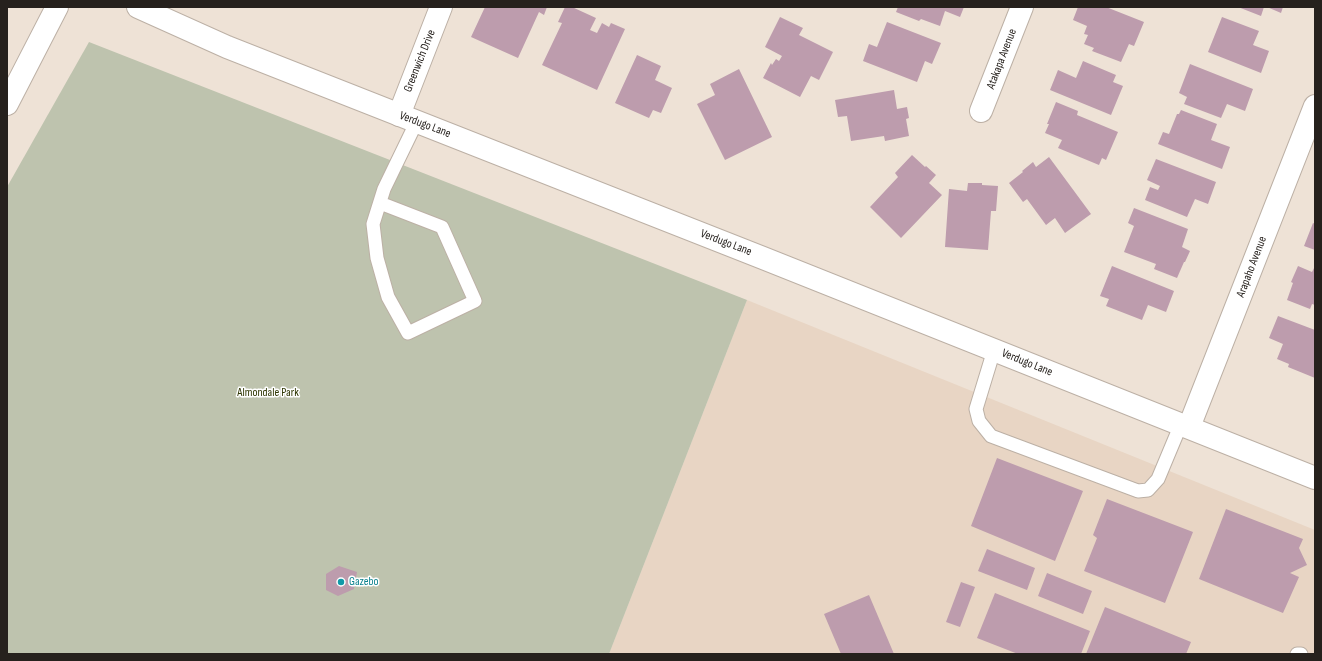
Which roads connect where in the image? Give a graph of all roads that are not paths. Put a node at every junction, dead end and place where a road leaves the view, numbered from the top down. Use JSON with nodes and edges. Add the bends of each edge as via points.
{"nodes":[{"id":1,"x":57,"y":7,"type":"edge"},
{"id":2,"x":138,"y":7,"type":"edge"},
{"id":3,"x":441,"y":7,"type":"edge"},
{"id":4,"x":1022,"y":7,"type":"edge"},
{"id":5,"x":7,"y":104,"type":"edge"},
{"id":6,"x":1315,"y":106,"type":"edge"},
{"id":7,"x":981,"y":111,"type":"dead end"},
{"id":8,"x":408,"y":118,"type":"junction"},
{"id":9,"x":380,"y":203,"type":"junction"},
{"id":10,"x":994,"y":350,"type":"junction"},
{"id":11,"x":1185,"y":426,"type":"junction"},
{"id":12,"x":1315,"y":478,"type":"edge"},
{"id":13,"x":1297,"y":654,"type":"edge"},
{"id":14,"x":1302,"y":654,"type":"edge"}],
"edges":[{"from":1,"to":5,"type":"street"},
{"from":2,"to":8,"type":"street","name":"Verdugo Lane","via":[[227,47]]},
{"from":3,"to":8,"type":"street","name":"Greenwich Drive"},
{"from":4,"to":7,"type":"street","name":"Atakapa Avenue"},
{"from":6,"to":11,"type":"street","name":"Arapaho Avenue"},
{"from":8,"to":9,"type":"lane"},
{"from":8,"to":10,"type":"street","name":"Verdugo Lane"},
{"from":9,"to":9,"type":"lane","via":[[373,224],[377,258],[388,297],[408,333],[475,301],[442,227]]},
{"from":10,"to":11,"type":"street","name":"Verdugo Lane"},
{"from":10,"to":11,"type":"lane","via":[[976,409],[979,421],[991,436],[1138,491],[1148,490],[1158,479]]},
{"from":11,"to":12,"type":"street","name":"Verdugo Lane"},
{"from":13,"to":14,"type":"lane"}]}
